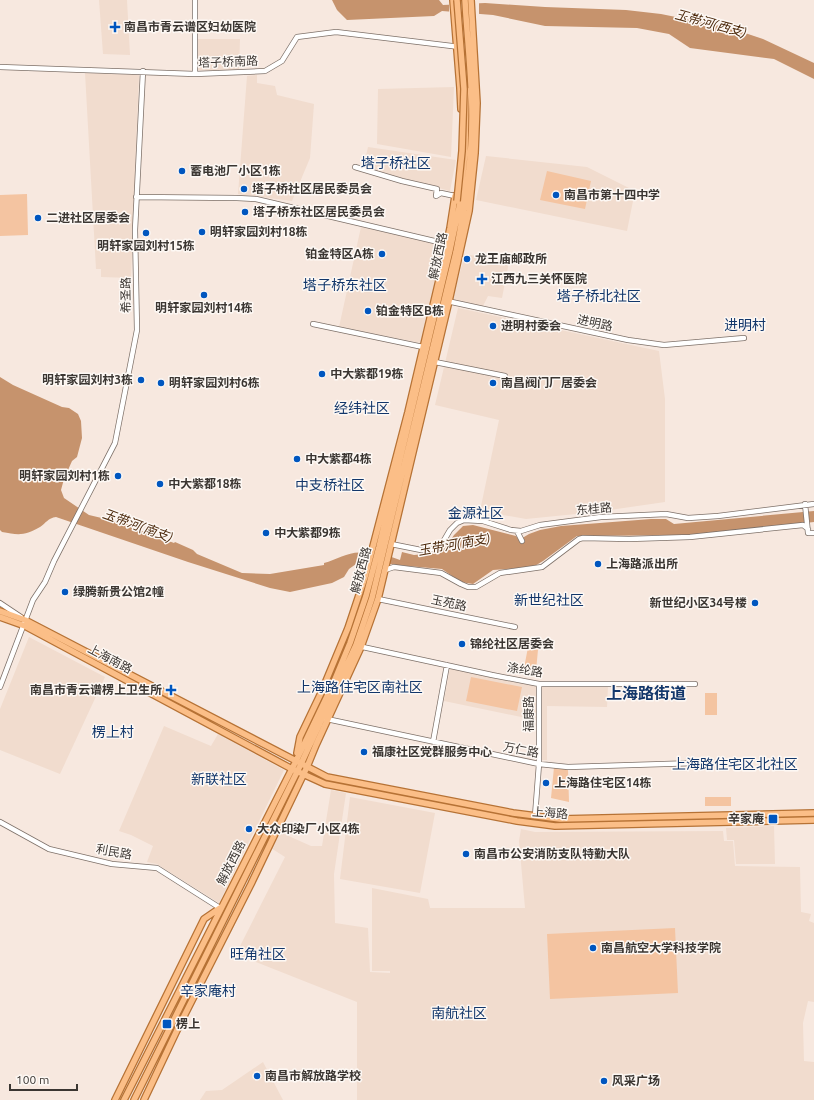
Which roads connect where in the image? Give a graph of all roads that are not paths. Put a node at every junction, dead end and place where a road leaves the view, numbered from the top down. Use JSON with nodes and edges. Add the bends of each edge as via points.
{"nodes":[{"id":1,"x":195,"y":0,"type":"edge"},
{"id":2,"x":453,"y":0,"type":"edge"},
{"id":3,"x":458,"y":0,"type":"edge"},
{"id":4,"x":466,"y":0,"type":"edge"},
{"id":5,"x":471,"y":0,"type":"edge"},
{"id":6,"x":464,"y":26,"type":"junction"},
{"id":7,"x":457,"y":47,"type":"junction"},
{"id":8,"x":464,"y":48,"type":"junction"},
{"id":9,"x":0,"y":67,"type":"edge"},
{"id":10,"x":144,"y":71,"type":"junction"},
{"id":11,"x":195,"y":74,"type":"junction"},
{"id":12,"x":470,"y":74,"type":"junction"},
{"id":13,"x":355,"y":167,"type":"dead end"},
{"id":14,"x":136,"y":197,"type":"junction"},
{"id":15,"x":456,"y":199,"type":"junction"},
{"id":16,"x":447,"y":244,"type":"junction"},
{"id":17,"x":450,"y":250,"type":"junction"},
{"id":18,"x":447,"y":301,"type":"junction"},
{"id":19,"x":313,"y":324,"type":"dead end"},
{"id":20,"x":744,"y":338,"type":"dead end"},
{"id":21,"x":423,"y":347,"type":"junction"},
{"id":22,"x":435,"y":362,"type":"junction"},
{"id":23,"x":505,"y":376,"type":"dead end"},
{"id":24,"x":814,"y":504,"type":"edge"},
{"id":25,"x":805,"y":506,"type":"junction"},
{"id":26,"x":808,"y":529,"type":"junction"},
{"id":27,"x":517,"y":531,"type":"junction"},
{"id":28,"x":814,"y":533,"type":"edge"},
{"id":29,"x":522,"y":541,"type":"dead end"},
{"id":30,"x":384,"y":546,"type":"junction"},
{"id":31,"x":385,"y":570,"type":"junction"},
{"id":32,"x":378,"y":599,"type":"junction"},
{"id":33,"x":0,"y":602,"type":"edge"},
{"id":34,"x":0,"y":611,"type":"edge"},
{"id":35,"x":0,"y":617,"type":"edge"},
{"id":36,"x":24,"y":623,"type":"junction"},
{"id":37,"x":515,"y":627,"type":"dead end"},
{"id":38,"x":358,"y":646,"type":"junction"},
{"id":39,"x":447,"y":665,"type":"junction"},
{"id":40,"x":539,"y":684,"type":"junction"},
{"id":41,"x":694,"y":684,"type":"dead end"},
{"id":42,"x":0,"y":688,"type":"edge"},
{"id":43,"x":325,"y":718,"type":"junction"},
{"id":44,"x":433,"y":742,"type":"junction"},
{"id":45,"x":298,"y":763,"type":"junction"},
{"id":46,"x":696,"y":763,"type":"dead end"},
{"id":47,"x":539,"y":764,"type":"junction"},
{"id":48,"x":307,"y":767,"type":"junction"},
{"id":49,"x":294,"y":770,"type":"junction"},
{"id":50,"x":304,"y":775,"type":"junction"},
{"id":51,"x":814,"y":814,"type":"edge"},
{"id":52,"x":535,"y":816,"type":"junction"},
{"id":53,"x":814,"y":820,"type":"edge"},
{"id":54,"x":0,"y":822,"type":"edge"},
{"id":55,"x":220,"y":908,"type":"junction"},
{"id":56,"x":115,"y":1100,"type":"edge"},
{"id":57,"x":124,"y":1100,"type":"edge"},
{"id":58,"x":134,"y":1100,"type":"edge"},
{"id":59,"x":144,"y":1100,"type":"edge"}],
"edges":[{"from":1,"to":11,"type":"street"},
{"from":2,"to":7,"type":"main road"},
{"from":3,"to":6,"type":"main road","name":"解放西路","bridge":true},
{"from":3,"to":15,"type":"main road","bridge":true,"via":[[464,89],[462,151]]},
{"from":4,"to":6,"type":"main road","name":"解放西路"},
{"from":4,"to":12,"type":"main road"},
{"from":5,"to":18,"type":"main road","via":[[477,103],[474,161],[469,211]]},
{"from":6,"to":8,"type":"main road","name":"解放西路"},
{"from":6,"to":12,"type":"main road","name":"解放西路"},
{"from":7,"to":8,"type":"street","name":"塔子桥南路"},
{"from":7,"to":11,"type":"street","name":"塔子桥南路","via":[[336,32],[297,37],[282,61],[265,71]]},
{"from":7,"to":15,"type":"main road","via":[[461,123]]},
{"from":8,"to":17,"type":"main road","name":"解放西路","via":[[466,152],[460,203]]},
{"from":9,"to":10,"type":"street","name":"塔子桥南路"},
{"from":10,"to":11,"type":"street","name":"塔子桥南路"},
{"from":10,"to":14,"type":"street","name":"希圣路"},
{"from":12,"to":18,"type":"main road","name":"解放西路","via":[[472,116],[468,184]]},
{"from":13,"to":15,"type":"street","via":[[438,189],[436,196],[441,193]]},
{"from":14,"to":16,"type":"street","via":[[256,199]]},
{"from":14,"to":36,"type":"street","name":"希圣路","via":[[137,330],[115,443],[45,582],[33,600]]},
{"from":15,"to":16,"type":"main road"},
{"from":15,"to":17,"type":"main road"},
{"from":16,"to":21,"type":"main road"},
{"from":17,"to":30,"type":"main road","name":"解放西路"},
{"from":18,"to":20,"type":"street","name":"进明路","via":[[628,340],[664,345]]},
{"from":18,"to":22,"type":"main road"},
{"from":18,"to":30,"type":"main road","name":"解放西路"},
{"from":19,"to":21,"type":"street"},
{"from":21,"to":30,"type":"main road","via":[[408,412]]},
{"from":22,"to":23,"type":"street"},
{"from":22,"to":30,"type":"main road"},
{"from":24,"to":25,"type":"street","name":"东桂路"},
{"from":25,"to":26,"type":"street"},
{"from":25,"to":27,"type":"street","name":"东桂路","via":[[688,518],[666,514],[601,518],[540,525]]},
{"from":26,"to":28,"type":"street","via":[[808,533]]},
{"from":26,"to":31,"type":"street","via":[[803,525],[690,537],[583,538],[542,567],[500,573],[476,587],[468,587],[441,573],[394,567]]},
{"from":27,"to":29,"type":"street"},
{"from":27,"to":30,"type":"street","name":"东桂路","via":[[483,521],[464,520],[450,530],[435,549]]},
{"from":30,"to":31,"type":"main road"},
{"from":30,"to":38,"type":"main road","name":"解放西路"},
{"from":30,"to":45,"type":"main road","name":"解放西路","via":[[371,575],[350,643]]},
{"from":30,"to":45,"type":"main road","via":[[365,577],[348,628],[300,737]]},
{"from":31,"to":32,"type":"main road"},
{"from":32,"to":37,"type":"street","name":"玉苑路"},
{"from":32,"to":38,"type":"main road"},
{"from":33,"to":36,"type":"street","name":"上海南路"},
{"from":34,"to":36,"type":"main road","name":"上海南路"},
{"from":35,"to":36,"type":"main road","name":"上海南路"},
{"from":36,"to":42,"type":"street"},
{"from":36,"to":45,"type":"main road","name":"上海南路"},
{"from":36,"to":49,"type":"main road","name":"上海南路"},
{"from":38,"to":39,"type":"street","name":"涤纶路"},
{"from":38,"to":43,"type":"main road"},
{"from":39,"to":40,"type":"street","name":"涤纶路"},
{"from":39,"to":44,"type":"street"},
{"from":40,"to":41,"type":"street","name":"涤纶路"},
{"from":40,"to":47,"type":"street","name":"福康路"},
{"from":43,"to":44,"type":"street","name":"万仁路"},
{"from":43,"to":45,"type":"main road","name":"解放西路"},
{"from":43,"to":48,"type":"main road"},
{"from":44,"to":47,"type":"street","name":"万仁路"},
{"from":45,"to":48,"type":"main road","name":"上海路"},
{"from":45,"to":49,"type":"main road","name":"解放西路"},
{"from":46,"to":47,"type":"street","name":"万仁路","via":[[568,766]]},
{"from":47,"to":52,"type":"street","name":"福康路"},
{"from":48,"to":50,"type":"main road"},
{"from":48,"to":52,"type":"main road","name":"上海路","via":[[327,777]]},
{"from":49,"to":50,"type":"main road","name":"上海路"},
{"from":49,"to":55,"type":"main road","name":"解放西路"},
{"from":49,"to":58,"type":"main road","name":"解放西路"},
{"from":50,"to":53,"type":"main road","name":"上海路","via":[[330,785],[555,826]]},
{"from":50,"to":59,"type":"main road"},
{"from":51,"to":52,"type":"main road","name":"上海路","via":[[560,819]]},
{"from":54,"to":55,"type":"street","name":"利民路","via":[[49,849],[112,864],[157,868]]},
{"from":55,"to":56,"type":"main road","via":[[204,919]]},
{"from":55,"to":57,"type":"main road","name":"解放西路"}]}
